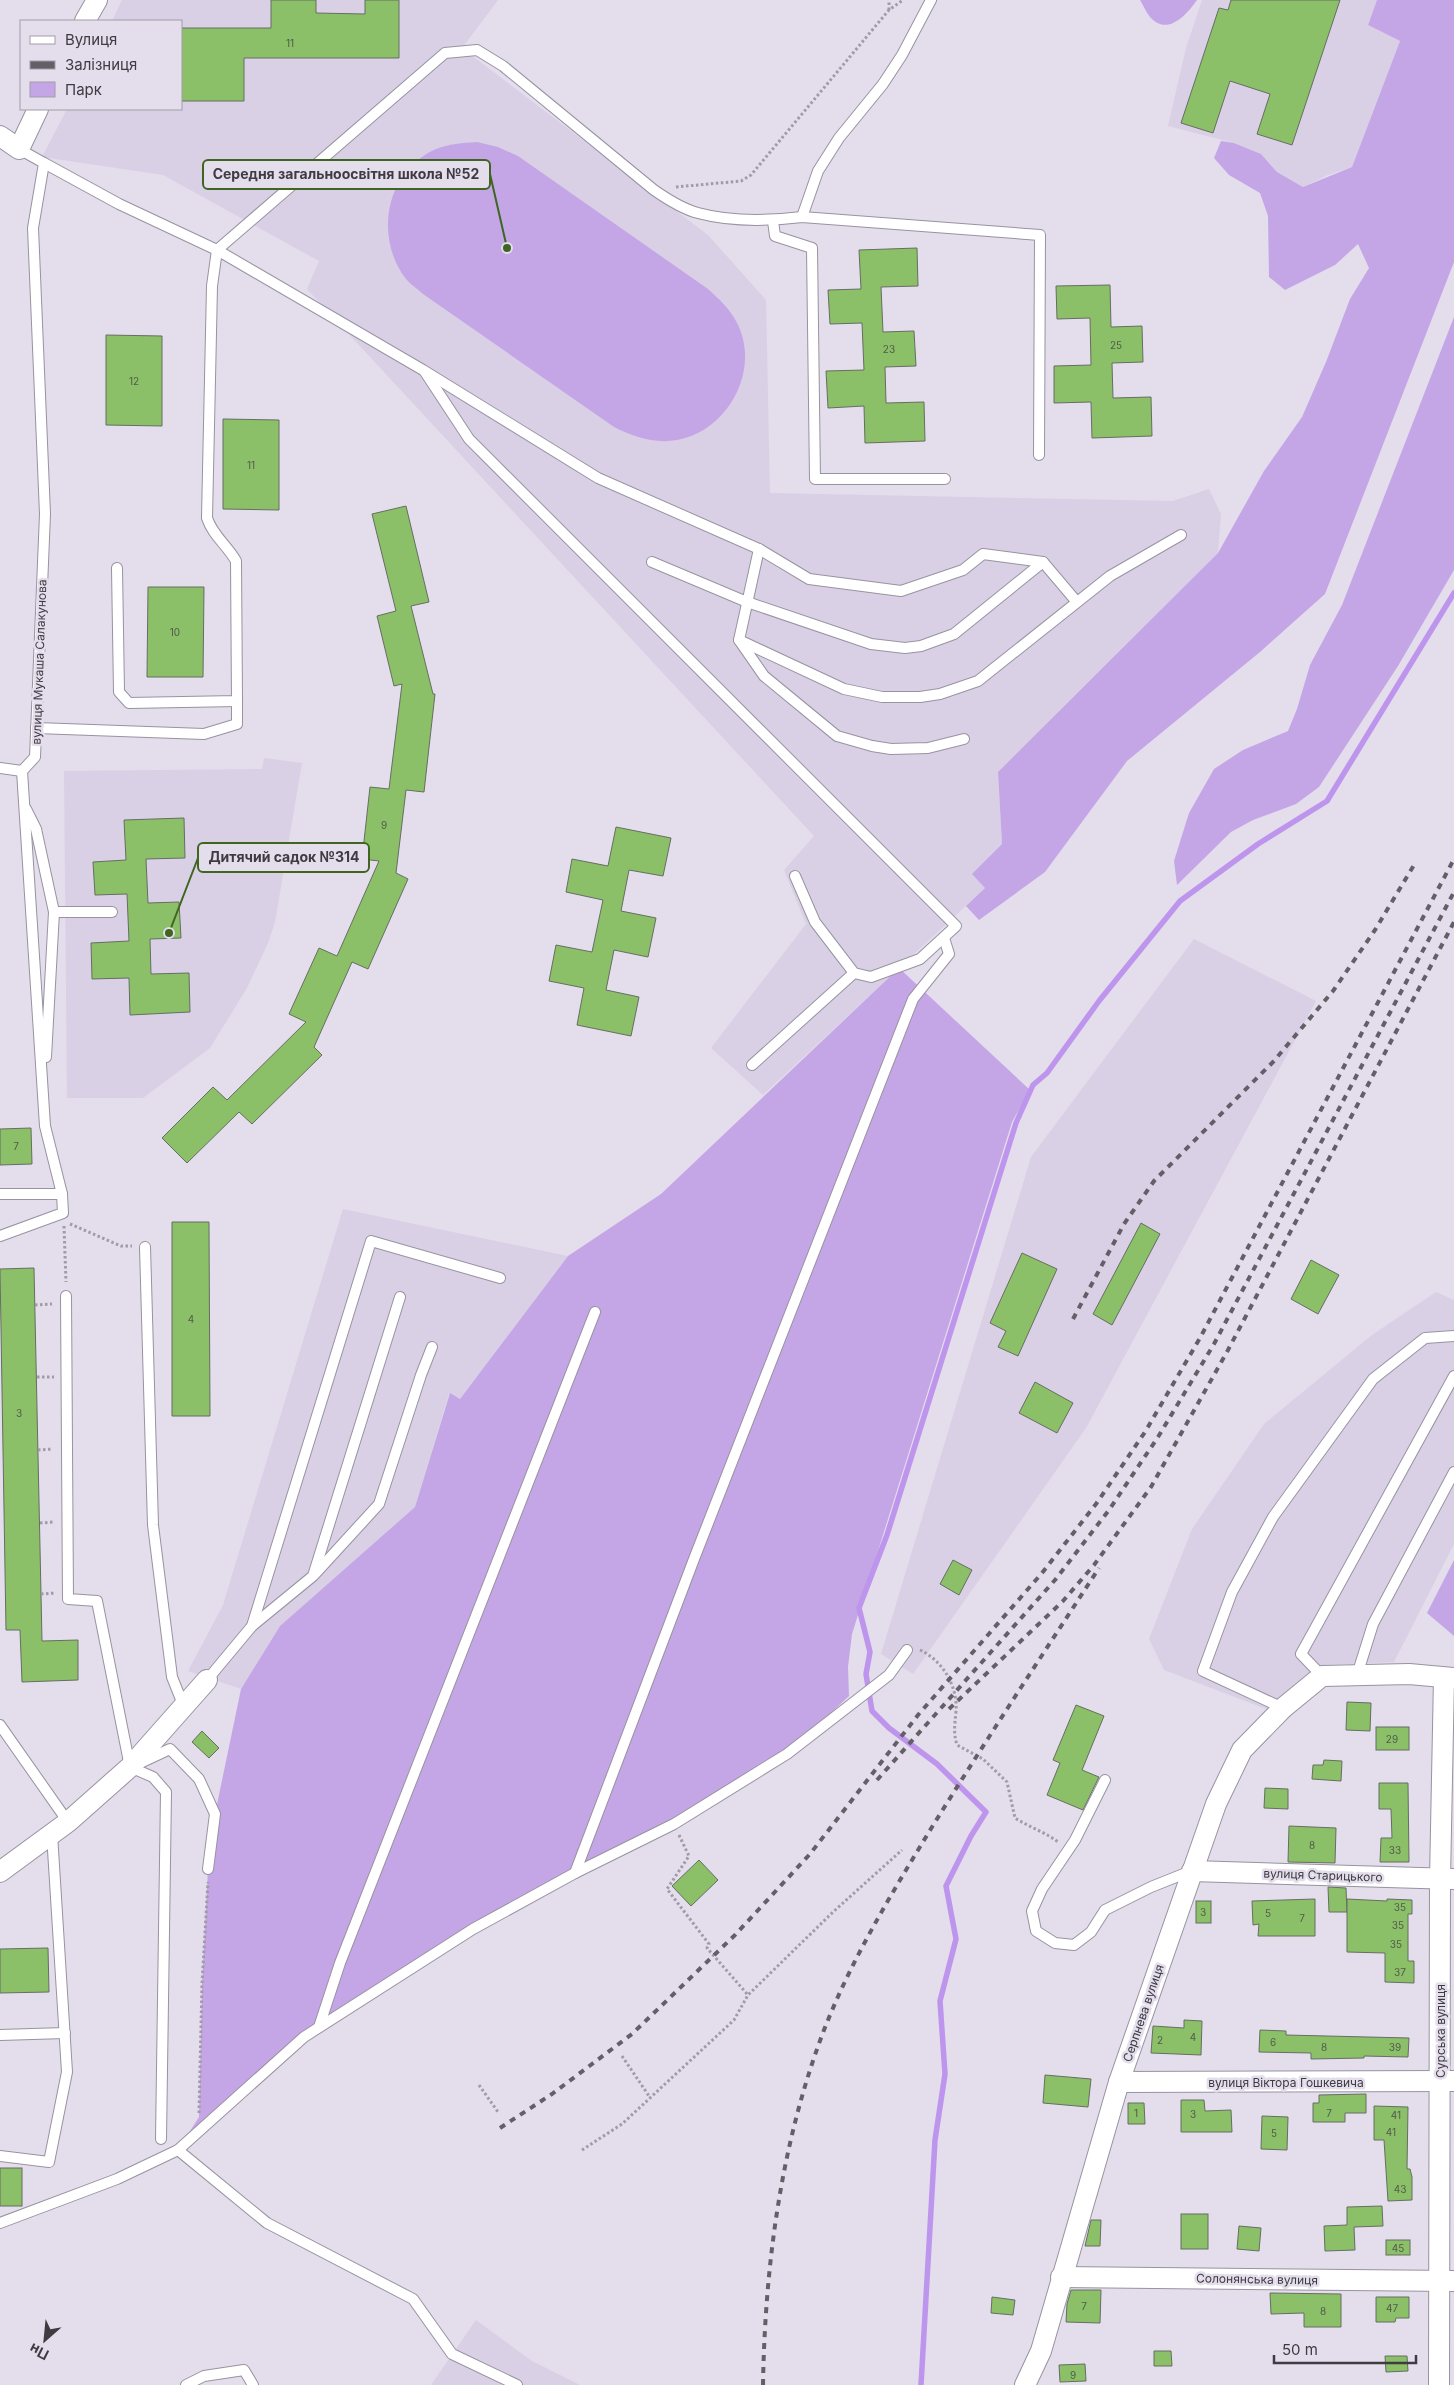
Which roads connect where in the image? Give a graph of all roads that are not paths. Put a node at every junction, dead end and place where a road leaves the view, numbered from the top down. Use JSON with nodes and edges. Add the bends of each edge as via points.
{"nodes":[{"id":1,"x":97,"y":0,"type":"edge"},
{"id":2,"x":930,"y":0,"type":"edge"},
{"id":3,"x":86,"y":20,"type":"edge"},
{"id":4,"x":38,"y":110,"type":"edge"},
{"id":5,"x":0,"y":136,"type":"edge"},
{"id":6,"x":19,"y":149,"type":"junction"},
{"id":7,"x":44,"y":163,"type":"junction"},
{"id":8,"x":802,"y":217,"type":"junction"},
{"id":9,"x":773,"y":221,"type":"junction"},
{"id":10,"x":217,"y":250,"type":"junction"},
{"id":11,"x":423,"y":370,"type":"junction"},
{"id":12,"x":1039,"y":455,"type":"dead end"},
{"id":13,"x":945,"y":479,"type":"dead end"},
{"id":14,"x":1180,"y":535,"type":"dead end"},
{"id":15,"x":759,"y":549,"type":"junction"},
{"id":16,"x":652,"y":562,"type":"dead end"},
{"id":17,"x":1043,"y":562,"type":"junction"},
{"id":18,"x":117,"y":568,"type":"dead end"},
{"id":19,"x":1076,"y":601,"type":"junction"},
{"id":20,"x":747,"y":602,"type":"junction"},
{"id":21,"x":739,"y":640,"type":"junction"},
{"id":22,"x":237,"y":701,"type":"junction"},
{"id":23,"x":36,"y":728,"type":"junction"},
{"id":24,"x":964,"y":739,"type":"dead end"},
{"id":25,"x":0,"y":768,"type":"edge"},
{"id":26,"x":22,"y":771,"type":"junction"},
{"id":27,"x":24,"y":806,"type":"junction"},
{"id":28,"x":795,"y":876,"type":"dead end"},
{"id":29,"x":54,"y":912,"type":"junction"},
{"id":30,"x":112,"y":912,"type":"dead end"},
{"id":31,"x":944,"y":938,"type":"junction"},
{"id":32,"x":854,"y":973,"type":"junction"},
{"id":33,"x":752,"y":1065,"type":"dead end"},
{"id":34,"x":44,"y":1103,"type":"junction"},
{"id":35,"x":0,"y":1194,"type":"edge"},
{"id":36,"x":62,"y":1194,"type":"junction"},
{"id":37,"x":0,"y":1236,"type":"edge"},
{"id":38,"x":145,"y":1247,"type":"road end"},
{"id":39,"x":500,"y":1278,"type":"dead end"},
{"id":40,"x":66,"y":1296,"type":"road end"},
{"id":41,"x":400,"y":1297,"type":"dead end"},
{"id":42,"x":596,"y":1312,"type":"dead end"},
{"id":43,"x":1454,"y":1336,"type":"edge"},
{"id":44,"x":432,"y":1347,"type":"dead end"},
{"id":45,"x":1454,"y":1376,"type":"edge"},
{"id":46,"x":1454,"y":1472,"type":"edge"},
{"id":47,"x":313,"y":1576,"type":"junction"},
{"id":48,"x":252,"y":1626,"type":"junction"},
{"id":49,"x":907,"y":1650,"type":"road end"},
{"id":50,"x":1357,"y":1675,"type":"junction"},
{"id":51,"x":1322,"y":1676,"type":"junction"},
{"id":52,"x":1449,"y":1678,"type":"edge"},
{"id":53,"x":207,"y":1680,"type":"joint"},
{"id":54,"x":184,"y":1707,"type":"junction"},
{"id":55,"x":1284,"y":1708,"type":"junction"},
{"id":56,"x":0,"y":1725,"type":"edge"},
{"id":57,"x":130,"y":1767,"type":"junction"},
{"id":58,"x":1105,"y":1780,"type":"dead end"},
{"id":59,"x":60,"y":1828,"type":"junction"},
{"id":60,"x":208,"y":1868,"type":"road end"},
{"id":61,"x":1192,"y":1871,"type":"junction"},
{"id":62,"x":0,"y":1872,"type":"edge"},
{"id":63,"x":575,"y":1873,"type":"junction"},
{"id":64,"x":1447,"y":1879,"type":"edge"},
{"id":65,"x":319,"y":2027,"type":"junction"},
{"id":66,"x":65,"y":2033,"type":"junction"},
{"id":67,"x":0,"y":2035,"type":"edge"},
{"id":68,"x":1447,"y":2081,"type":"edge"},
{"id":69,"x":1119,"y":2082,"type":"junction"},
{"id":70,"x":160,"y":2139,"type":"dead end"},
{"id":71,"x":178,"y":2150,"type":"junction"},
{"id":72,"x":0,"y":2156,"type":"edge"},
{"id":73,"x":0,"y":2224,"type":"edge"},
{"id":74,"x":1061,"y":2277,"type":"junction"},
{"id":75,"x":1446,"y":2281,"type":"edge"},
{"id":76,"x":186,"y":2385,"type":"edge"},
{"id":77,"x":253,"y":2385,"type":"edge"},
{"id":78,"x":517,"y":2385,"type":"edge"},
{"id":79,"x":1024,"y":2385,"type":"edge"},
{"id":80,"x":1439,"y":2385,"type":"edge"}],
"edges":[{"from":1,"to":3,"type":"street"},
{"from":2,"to":8,"type":"lane","via":[[902,55],[818,171]]},
{"from":4,"to":6,"type":"street"},
{"from":5,"to":6,"type":"street"},
{"from":6,"to":7,"type":"lane"},
{"from":7,"to":10,"type":"lane","via":[[118,204]]},
{"from":7,"to":23,"type":"lane","name":"вулиця Мукаша Салакунова","via":[[33,228],[45,514]]},
{"from":8,"to":9,"type":"lane"},
{"from":8,"to":12,"type":"lane","via":[[1040,235]]},
{"from":9,"to":10,"type":"lane","via":[[697,213],[674,203],[503,66],[477,50],[445,53]]},
{"from":9,"to":13,"type":"lane","via":[[775,236],[812,248],[815,479]]},
{"from":10,"to":11,"type":"lane"},
{"from":10,"to":22,"type":"lane","via":[[212,286],[207,518],[211,530],[236,561]]},
{"from":11,"to":15,"type":"lane","via":[[598,478]]},
{"from":11,"to":31,"type":"lane","via":[[469,439],[956,926]]},
{"from":14,"to":19,"type":"lane","via":[[1110,576]]},
{"from":15,"to":17,"type":"lane","via":[[809,579],[901,591],[963,570],[983,554]]},
{"from":15,"to":20,"type":"lane"},
{"from":16,"to":20,"type":"lane"},
{"from":17,"to":19,"type":"lane"},
{"from":17,"to":20,"type":"lane","via":[[954,634],[922,646],[888,648],[871,644]]},
{"from":18,"to":22,"type":"lane","via":[[119,692],[129,703]]},
{"from":19,"to":21,"type":"lane","via":[[978,681],[920,697],[882,697],[844,689]]},
{"from":20,"to":21,"type":"lane"},
{"from":21,"to":24,"type":"lane","via":[[764,676],[837,736],[890,749],[928,748]]},
{"from":22,"to":23,"type":"lane","via":[[237,724],[204,734]]},
{"from":23,"to":26,"type":"lane","name":"вулиця Мукаша Салакунова","via":[[35,757]]},
{"from":25,"to":26,"type":"lane"},
{"from":26,"to":27,"type":"lane"},
{"from":27,"to":29,"type":"lane","via":[[36,829]]},
{"from":27,"to":34,"type":"lane"},
{"from":28,"to":32,"type":"lane","via":[[815,922]]},
{"from":29,"to":30,"type":"lane"},
{"from":29,"to":34,"type":"lane"},
{"from":31,"to":32,"type":"lane","via":[[920,960],[871,977]]},
{"from":31,"to":63,"type":"lane","via":[[949,954],[913,999],[697,1550]]},
{"from":32,"to":33,"type":"lane"},
{"from":34,"to":36,"type":"lane","via":[[45,1126]]},
{"from":35,"to":36,"type":"lane"},
{"from":36,"to":37,"type":"lane","via":[[63,1213]]},
{"from":38,"to":54,"type":"lane","via":[[153,1525],[172,1677]]},
{"from":39,"to":48,"type":"lane","via":[[371,1241]]},
{"from":40,"to":57,"type":"lane","via":[[68,1600],[97,1601]]},
{"from":41,"to":47,"type":"lane"},
{"from":42,"to":65,"type":"lane","via":[[340,1963]]},
{"from":43,"to":55,"type":"lane","via":[[1425,1338],[1373,1378],[1273,1517],[1232,1592],[1203,1672]]},
{"from":44,"to":47,"type":"lane","via":[[379,1504]]},
{"from":45,"to":51,"type":"lane","via":[[1301,1654]]},
{"from":46,"to":50,"type":"lane","via":[[1374,1624]]},
{"from":47,"to":48,"type":"lane"},
{"from":48,"to":53,"type":"lane"},
{"from":49,"to":63,"type":"lane","via":[[889,1675],[787,1754],[674,1824]]},
{"from":50,"to":51,"type":"street"},
{"from":50,"to":52,"type":"street","via":[[1409,1674]]},
{"from":51,"to":55,"type":"street","name":"Серпнева вулиця"},
{"from":52,"to":64,"type":"street","name":"Сурська вулиця"},
{"from":53,"to":54,"type":"street"},
{"from":54,"to":57,"type":"street"},
{"from":55,"to":61,"type":"street","name":"Серпнева вулиця","via":[[1242,1750],[1216,1804]]},
{"from":56,"to":59,"type":"lane"},
{"from":57,"to":59,"type":"street"},
{"from":57,"to":60,"type":"lane","via":[[170,1749],[198,1779],[215,1814]]},
{"from":57,"to":70,"type":"lane","via":[[153,1777],[166,1792]]},
{"from":58,"to":61,"type":"lane","via":[[1068,1850],[1042,1889],[1032,1911],[1036,1931],[1055,1943],[1074,1945],[1091,1932],[1106,1910]]},
{"from":59,"to":62,"type":"street"},
{"from":59,"to":66,"type":"lane"},
{"from":61,"to":64,"type":"street","name":"вулиця Старицького"},
{"from":61,"to":69,"type":"street","name":"Серпнева вулиця"},
{"from":63,"to":65,"type":"lane","via":[[474,1929]]},
{"from":64,"to":68,"type":"street","name":"Сурська вулиця"},
{"from":65,"to":71,"type":"lane"},
{"from":66,"to":67,"type":"lane"},
{"from":66,"to":72,"type":"lane","via":[[67,2072],[49,2162]]},
{"from":68,"to":69,"type":"street","name":"вулиця Віктора Гошкевича"},
{"from":68,"to":75,"type":"street","name":"Сурська вулиця"},
{"from":69,"to":74,"type":"street","name":"Серпнева вулиця"},
{"from":71,"to":73,"type":"lane","via":[[117,2180]]},
{"from":71,"to":78,"type":"lane","via":[[267,2223],[413,2299],[452,2354]]},
{"from":74,"to":75,"type":"street","name":"Солонянська вулиця"},
{"from":74,"to":79,"type":"street","name":"Серпнева вулиця","via":[[1041,2351]]},
{"from":75,"to":80,"type":"street","name":"Сурська вулиця"},
{"from":76,"to":77,"type":"lane","via":[[204,2376],[244,2370]]}]}
